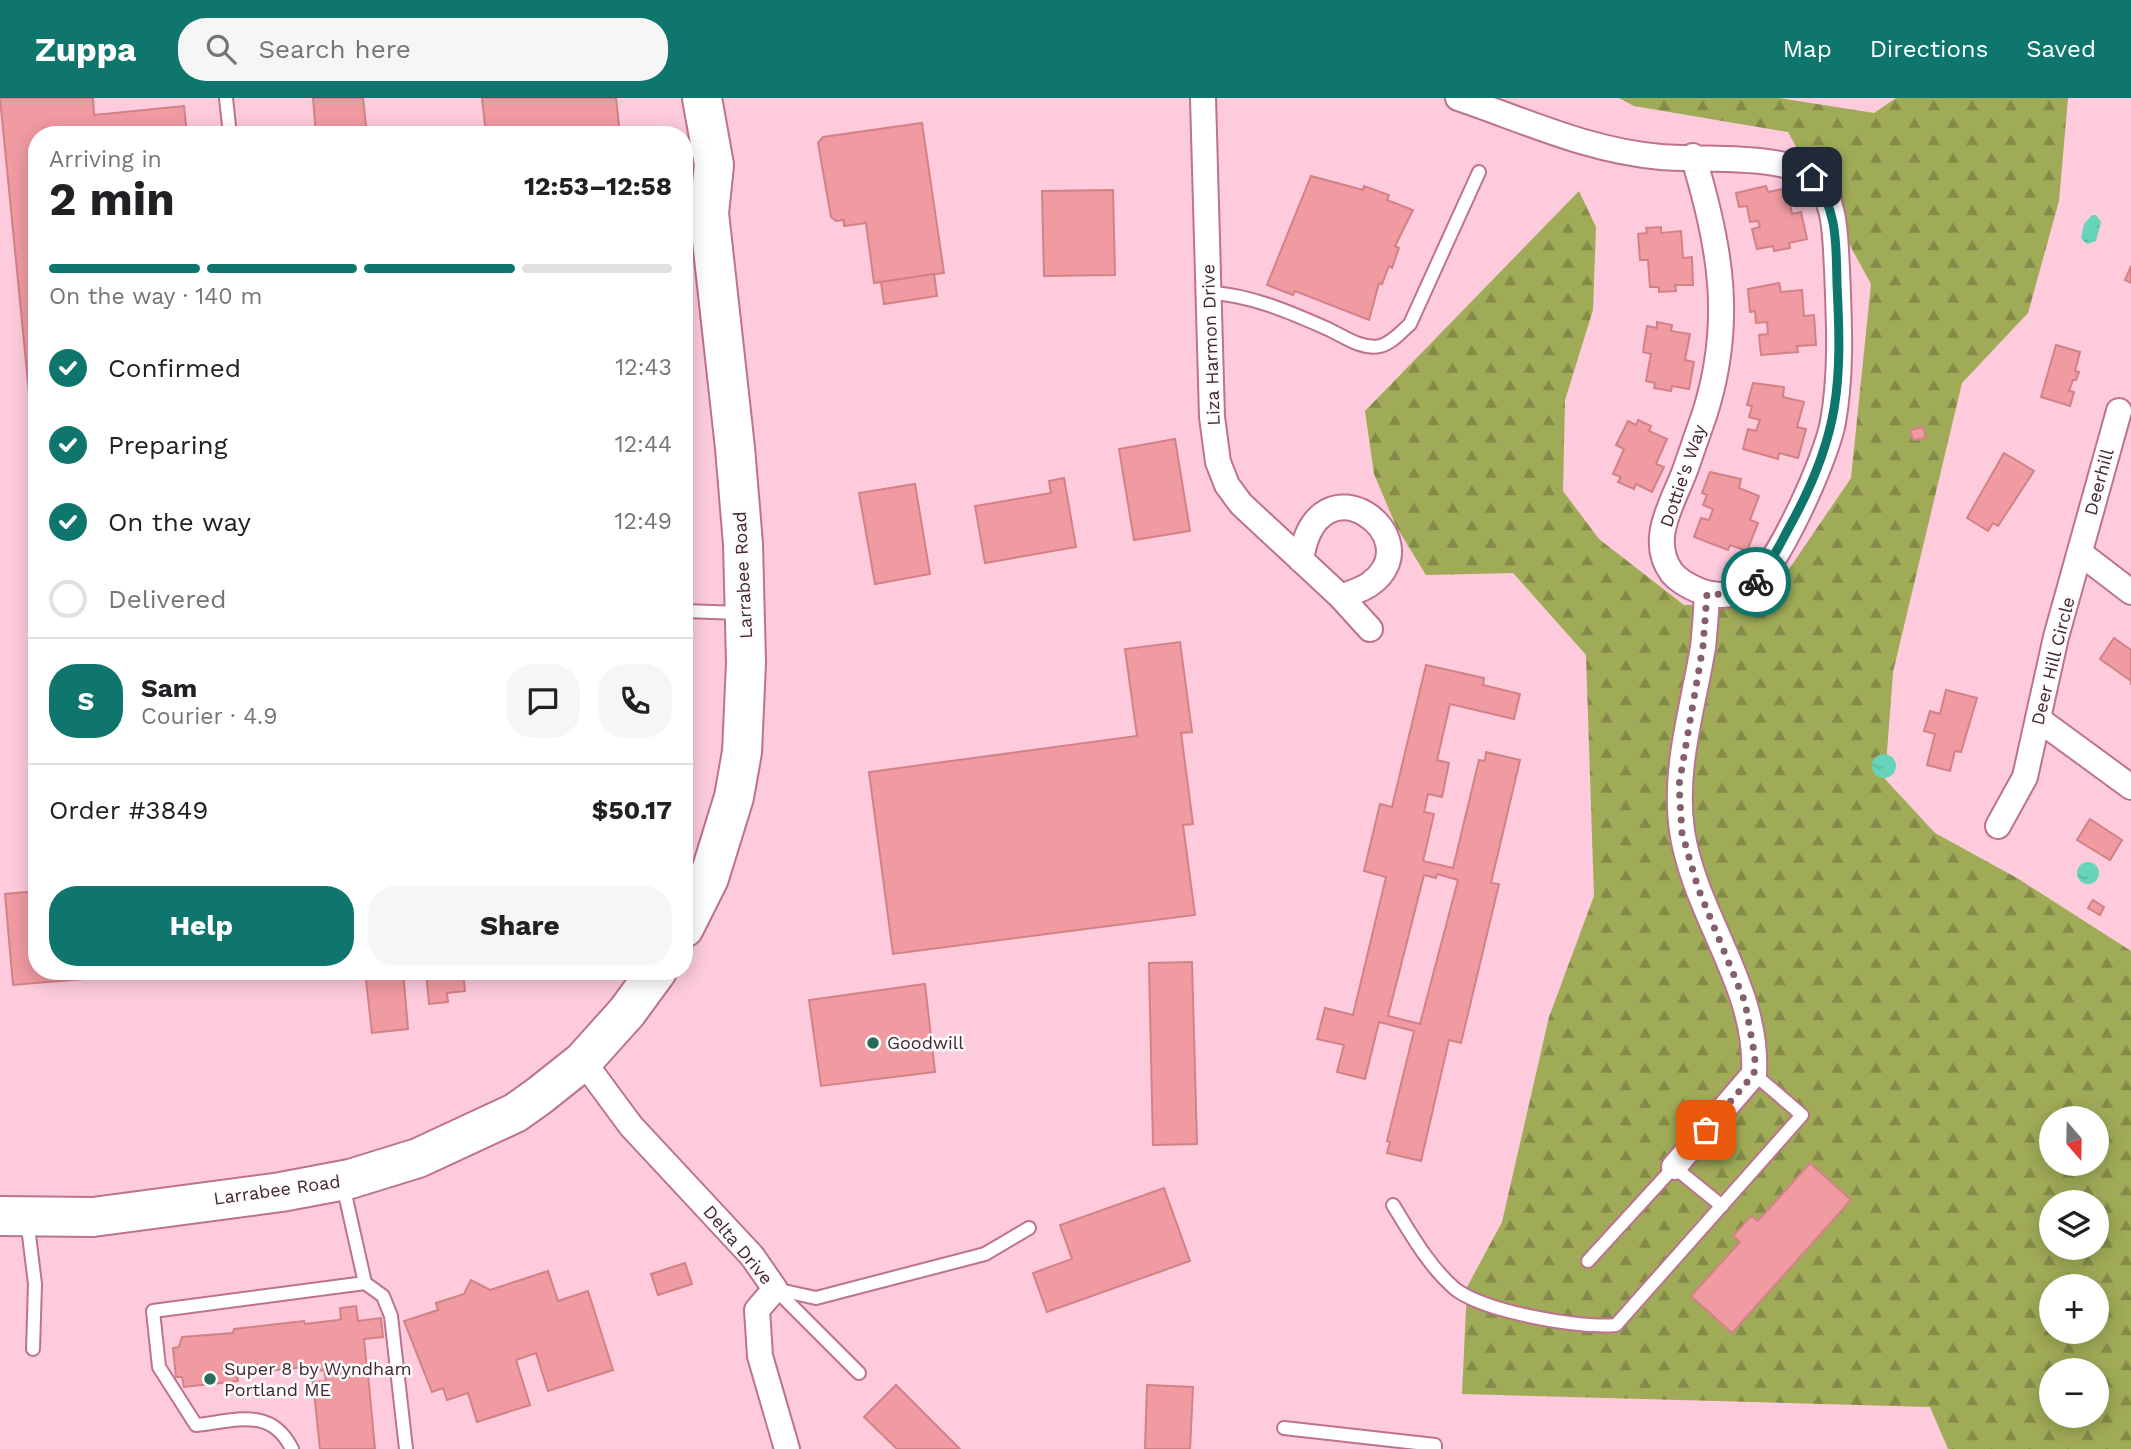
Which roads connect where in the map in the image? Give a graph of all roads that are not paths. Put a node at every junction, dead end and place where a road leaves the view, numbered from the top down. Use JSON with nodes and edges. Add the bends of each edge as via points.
{"nodes":[{"id":1,"x":226,"y":98,"type":"edge"},
{"id":2,"x":678,"y":98,"type":"edge"},
{"id":3,"x":702,"y":98,"type":"edge"},
{"id":4,"x":1203,"y":98,"type":"edge"},
{"id":5,"x":1458,"y":98,"type":"edge"},
{"id":6,"x":229,"y":126,"type":"edge"},
{"id":7,"x":683,"y":126,"type":"edge"},
{"id":8,"x":1693,"y":156,"type":"junction"},
{"id":9,"x":1479,"y":172,"type":"dead end"},
{"id":10,"x":693,"y":183,"type":"edge"},
{"id":11,"x":709,"y":213,"type":"junction"},
{"id":12,"x":1209,"y":293,"type":"junction"},
{"id":13,"x":2119,"y":411,"type":"dead end"},
{"id":14,"x":2080,"y":553,"type":"junction"},
{"id":15,"x":1301,"y":560,"type":"junction"},
{"id":16,"x":2131,"y":592,"type":"edge"},
{"id":17,"x":1707,"y":594,"type":"junction"},
{"id":18,"x":1341,"y":597,"type":"junction"},
{"id":19,"x":693,"y":611,"type":"edge"},
{"id":20,"x":745,"y":613,"type":"junction"},
{"id":21,"x":1370,"y":629,"type":"dead end"},
{"id":22,"x":2038,"y":719,"type":"junction"},
{"id":23,"x":2131,"y":786,"type":"edge"},
{"id":24,"x":1998,"y":826,"type":"dead end"},
{"id":25,"x":693,"y":910,"type":"edge"},
{"id":26,"x":650,"y":980,"type":"edge"},
{"id":27,"x":583,"y":1061,"type":"junction"},
{"id":28,"x":1754,"y":1074,"type":"junction"},
{"id":29,"x":1674,"y":1167,"type":"junction"},
{"id":30,"x":342,"y":1181,"type":"junction"},
{"id":31,"x":1393,"y":1205,"type":"dead end"},
{"id":32,"x":1722,"y":1206,"type":"junction"},
{"id":33,"x":1028,"y":1228,"type":"dead end"},
{"id":34,"x":10,"y":1231,"type":"edge"},
{"id":35,"x":1588,"y":1261,"type":"dead end"},
{"id":36,"x":365,"y":1283,"type":"junction"},
{"id":37,"x":775,"y":1289,"type":"junction"},
{"id":38,"x":33,"y":1349,"type":"dead end"},
{"id":39,"x":859,"y":1373,"type":"dead end"},
{"id":40,"x":1284,"y":1428,"type":"dead end"},
{"id":41,"x":292,"y":1449,"type":"edge"},
{"id":42,"x":406,"y":1449,"type":"edge"},
{"id":43,"x":787,"y":1449,"type":"edge"},
{"id":44,"x":1435,"y":1449,"type":"edge"}],
"edges":[{"from":1,"to":6,"type":"lane"},
{"from":2,"to":7,"type":"main road","name":"Larrabee Road"},
{"from":3,"to":11,"type":"main road","name":"Larrabee Road","via":[[714,164]]},
{"from":4,"to":12,"type":"street","name":"Liza Harmon Drive"},
{"from":5,"to":8,"type":"street","via":[[1591,146],[1667,158]]},
{"from":8,"to":17,"type":"street","name":"Dottie's Way","via":[[1711,213],[1722,330],[1717,374],[1668,510],[1662,552],[1672,573]]},
{"from":8,"to":17,"type":"street","via":[[1777,163],[1812,177],[1826,194],[1832,217],[1840,332],[1833,423],[1822,463],[1805,499],[1757,581],[1742,591]]},
{"from":9,"to":12,"type":"lane","via":[[1410,324],[1378,347],[1353,342],[1231,293]]},
{"from":10,"to":11,"type":"main road","name":"Larrabee Road"},
{"from":11,"to":20,"type":"main road","name":"Larrabee Road","via":[[736,462]]},
{"from":12,"to":15,"type":"street","name":"Liza Harmon Drive","via":[[1212,417],[1218,462],[1241,504]]},
{"from":13,"to":14,"type":"street","name":"Deerhill"},
{"from":14,"to":16,"type":"street"},
{"from":14,"to":22,"type":"street","name":"Deer Hill Circle"},
{"from":15,"to":18,"type":"street","name":"Liza Harmon Drive"},
{"from":15,"to":18,"type":"street","via":[[1309,528],[1329,510],[1357,509],[1380,524],[1386,536],[1386,564],[1369,585]]},
{"from":17,"to":28,"type":"street","via":[[1703,646],[1679,785],[1682,833],[1698,888],[1745,1002],[1753,1033]]},
{"from":18,"to":21,"type":"street","name":"Liza Harmon Drive"},
{"from":19,"to":20,"type":"lane"},
{"from":20,"to":25,"type":"main road","name":"Larrabee Road","via":[[743,741],[734,797],[709,878]]},
{"from":22,"to":23,"type":"street"},
{"from":22,"to":24,"type":"street","name":"Deer Hill Circle","via":[[2025,777]]},
{"from":26,"to":27,"type":"main road","name":"Larrabee Road"},
{"from":27,"to":30,"type":"main road","name":"Larrabee Road","via":[[515,1113],[418,1158]]},
{"from":27,"to":37,"type":"street","name":"Delta Drive","via":[[631,1126],[751,1256]]},
{"from":28,"to":29,"type":"street"},
{"from":28,"to":32,"type":"lane","via":[[1802,1115]]},
{"from":29,"to":32,"type":"lane"},
{"from":29,"to":35,"type":"lane"},
{"from":30,"to":34,"type":"main road","name":"Larrabee Road","via":[[77,1217]]},
{"from":30,"to":36,"type":"lane"},
{"from":31,"to":32,"type":"lane","via":[[1434,1269],[1457,1290],[1503,1310],[1599,1327],[1625,1319]]},
{"from":33,"to":37,"type":"lane","name":"Delta Drive","via":[[985,1254],[816,1298]]},
{"from":34,"to":38,"type":"lane","via":[[35,1284]]},
{"from":36,"to":41,"type":"lane","via":[[153,1311],[159,1367],[196,1425],[260,1418],[276,1427]]},
{"from":36,"to":42,"type":"lane","via":[[383,1296],[391,1316]]},
{"from":37,"to":39,"type":"lane"},
{"from":37,"to":43,"type":"street","via":[[757,1310],[760,1356]]},
{"from":40,"to":44,"type":"lane","via":[[1435,1445]]}]}
